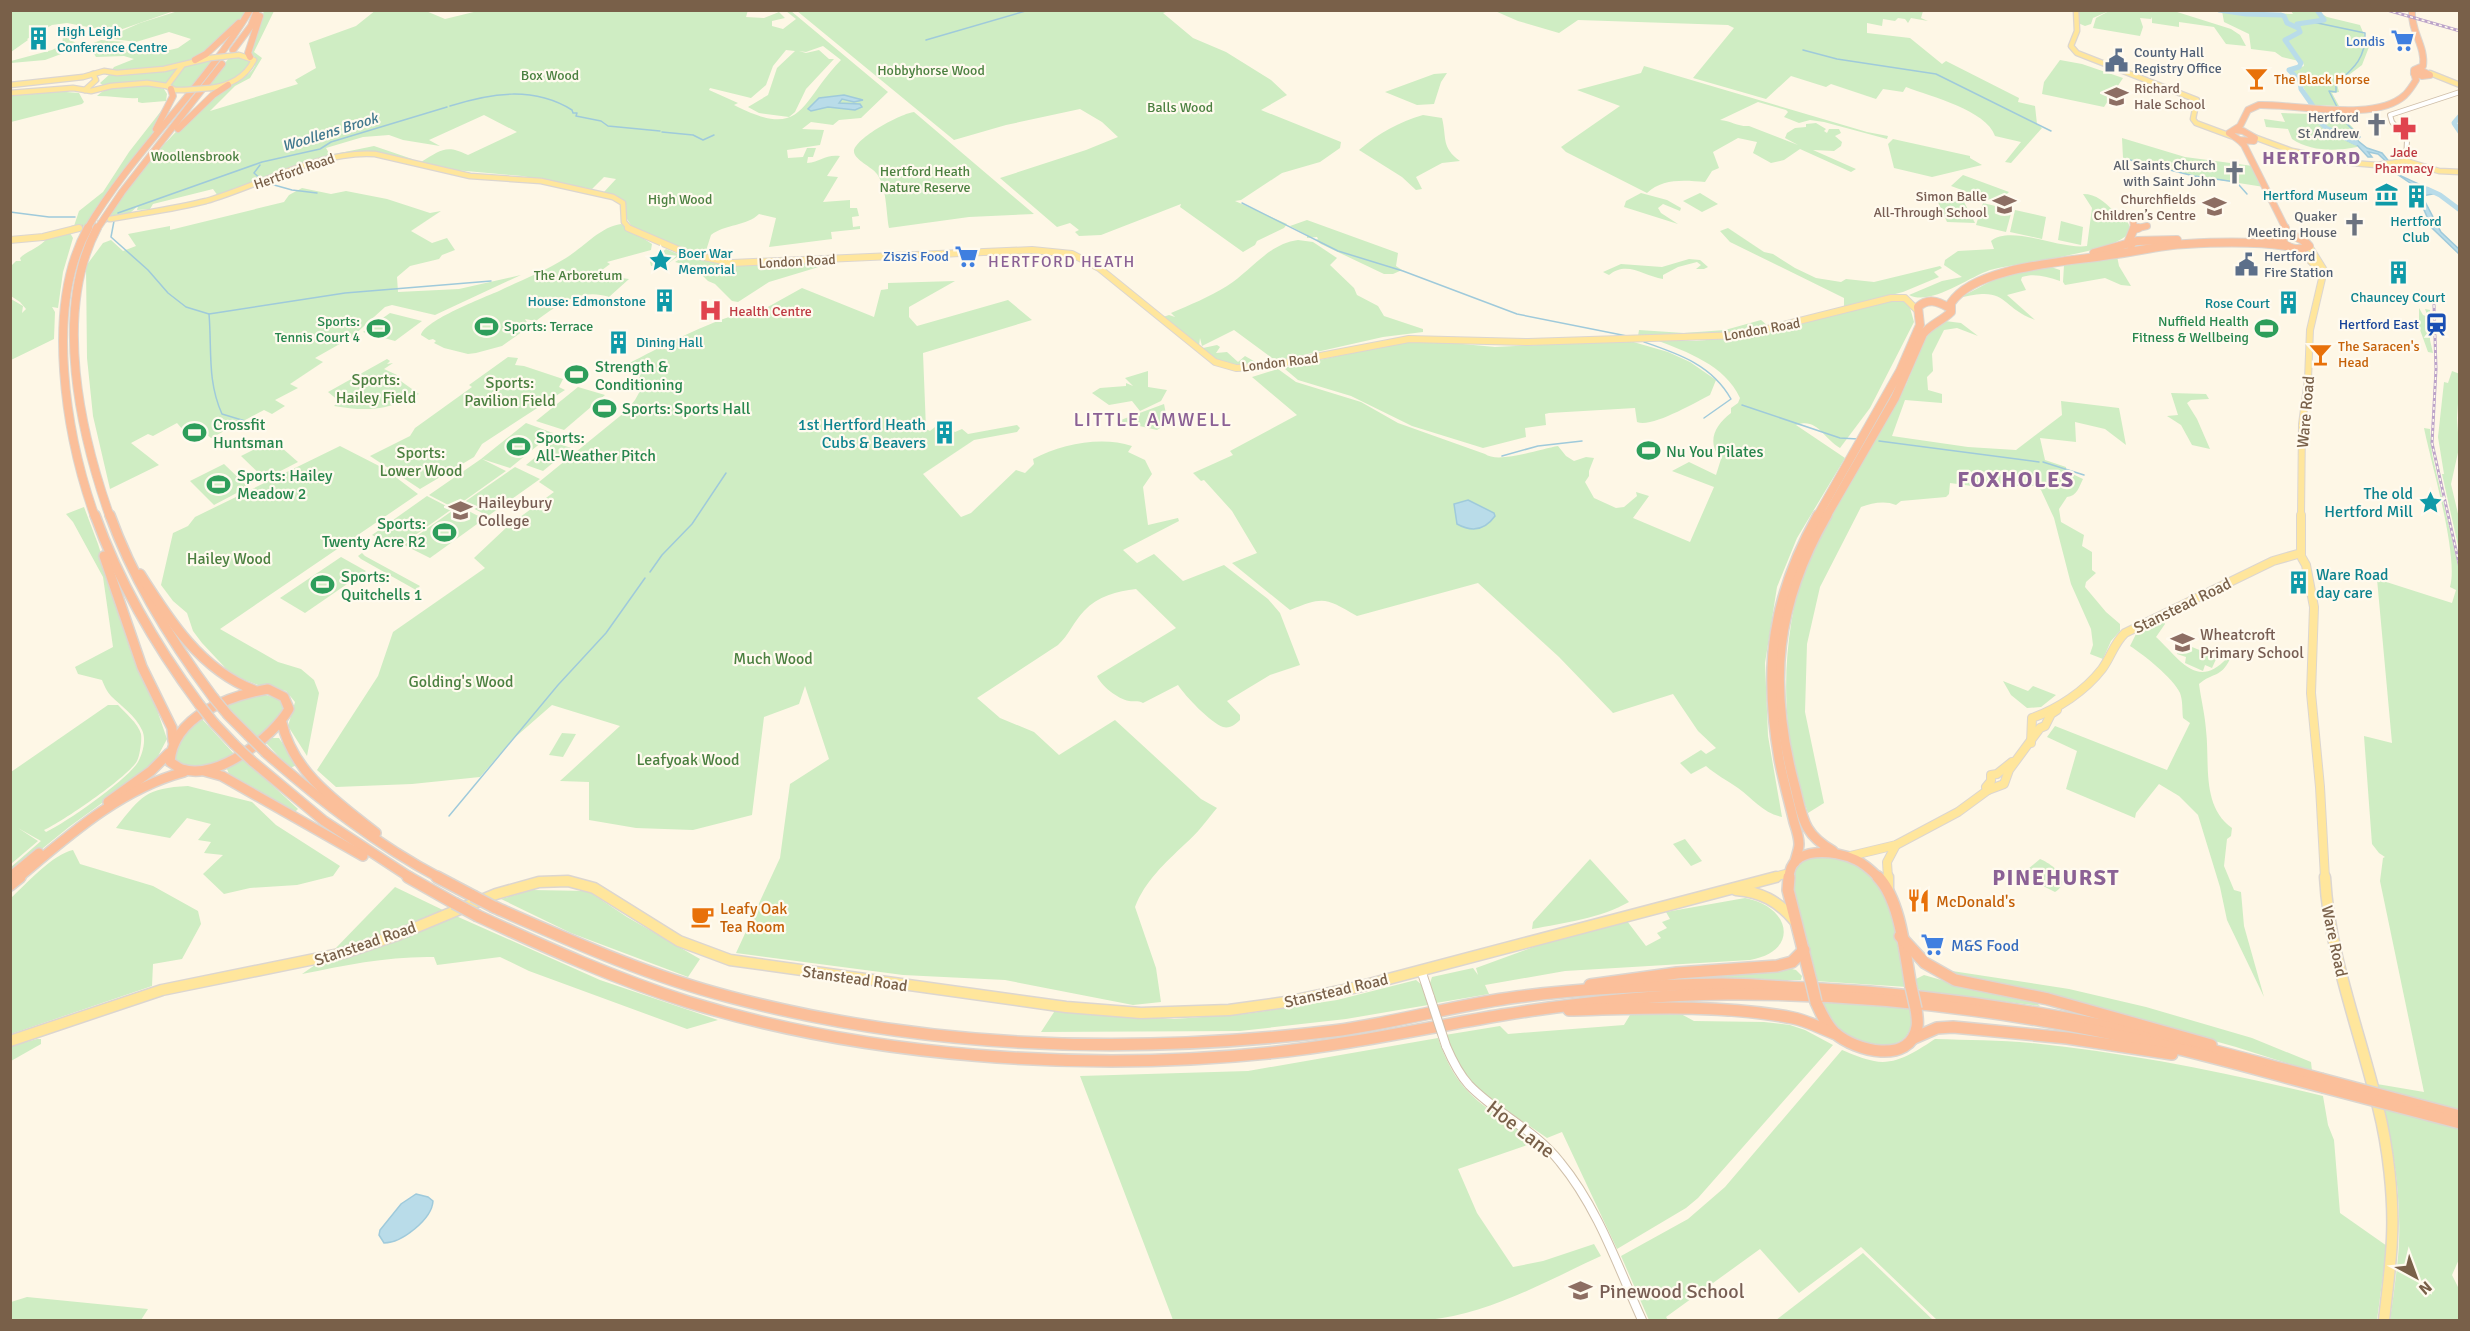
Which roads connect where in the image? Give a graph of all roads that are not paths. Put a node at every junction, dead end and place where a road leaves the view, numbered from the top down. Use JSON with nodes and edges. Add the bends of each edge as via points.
{"nodes":[{"id":1,"x":249,"y":10,"type":"edge"},
{"id":2,"x":259,"y":10,"type":"edge"},
{"id":3,"x":2076,"y":10,"type":"edge"},
{"id":4,"x":2410,"y":11,"type":"edge"},
{"id":5,"x":2412,"y":26,"type":"junction"},
{"id":6,"x":250,"y":57,"type":"junction"},
{"id":7,"x":195,"y":60,"type":"junction"},
{"id":8,"x":186,"y":63,"type":"junction"},
{"id":9,"x":2416,"y":71,"type":"junction"},
{"id":10,"x":108,"y":72,"type":"junction"},
{"id":11,"x":93,"y":74,"type":"junction"},
{"id":12,"x":2428,"y":74,"type":"junction"},
{"id":13,"x":10,"y":85,"type":"edge"},
{"id":14,"x":228,"y":85,"type":"junction"},
{"id":15,"x":2460,"y":85,"type":"edge"},
{"id":16,"x":169,"y":87,"type":"junction"},
{"id":17,"x":101,"y":88,"type":"junction"},
{"id":18,"x":86,"y":90,"type":"junction"},
{"id":19,"x":2460,"y":92,"type":"edge"},
{"id":20,"x":10,"y":93,"type":"edge"},
{"id":21,"x":2316,"y":108,"type":"junction"},
{"id":22,"x":2232,"y":132,"type":"junction"},
{"id":23,"x":2247,"y":133,"type":"junction"},
{"id":24,"x":2239,"y":140,"type":"junction"},
{"id":25,"x":2254,"y":140,"type":"junction"},
{"id":26,"x":2406,"y":161,"type":"junction"},
{"id":27,"x":131,"y":169,"type":"junction"},
{"id":28,"x":2460,"y":172,"type":"edge"},
{"id":29,"x":131,"y":180,"type":"junction"},
{"id":30,"x":110,"y":219,"type":"tunnel mouth"},
{"id":31,"x":2133,"y":219,"type":"dead end"},
{"id":32,"x":624,"y":222,"type":"joint"},
{"id":33,"x":2147,"y":225,"type":"dead end"},
{"id":34,"x":79,"y":228,"type":"tunnel mouth"},
{"id":35,"x":2134,"y":230,"type":"junction"},
{"id":36,"x":2177,"y":235,"type":"dead end"},
{"id":37,"x":2281,"y":237,"type":"junction"},
{"id":38,"x":2298,"y":237,"type":"junction"},
{"id":39,"x":10,"y":240,"type":"edge"},
{"id":40,"x":2196,"y":240,"type":"junction"},
{"id":41,"x":2128,"y":243,"type":"junction"},
{"id":42,"x":2286,"y":246,"type":"junction"},
{"id":43,"x":2309,"y":246,"type":"junction"},
{"id":44,"x":2295,"y":249,"type":"junction"},
{"id":45,"x":2138,"y":250,"type":"junction"},
{"id":46,"x":2323,"y":272,"type":"junction"},
{"id":47,"x":1906,"y":299,"type":"junction"},
{"id":48,"x":1932,"y":301,"type":"junction"},
{"id":49,"x":1923,"y":302,"type":"junction"},
{"id":50,"x":1948,"y":307,"type":"junction"},
{"id":51,"x":1918,"y":312,"type":"junction"},
{"id":52,"x":1937,"y":321,"type":"junction"},
{"id":53,"x":102,"y":536,"type":"junction"},
{"id":54,"x":117,"y":538,"type":"junction"},
{"id":55,"x":2300,"y":555,"type":"junction"},
{"id":56,"x":256,"y":690,"type":"junction"},
{"id":57,"x":282,"y":723,"type":"junction"},
{"id":58,"x":173,"y":741,"type":"junction"},
{"id":59,"x":169,"y":753,"type":"junction"},
{"id":60,"x":198,"y":771,"type":"junction"},
{"id":61,"x":1896,"y":845,"type":"junction"},
{"id":62,"x":1833,"y":850,"type":"junction"},
{"id":63,"x":1850,"y":856,"type":"junction"},
{"id":64,"x":1795,"y":862,"type":"junction"},
{"id":65,"x":414,"y":864,"type":"junction"},
{"id":66,"x":401,"y":873,"type":"junction"},
{"id":67,"x":1789,"y":873,"type":"junction"},
{"id":68,"x":10,"y":877,"type":"edge"},
{"id":69,"x":10,"y":885,"type":"edge"},
{"id":70,"x":1728,"y":890,"type":"junction"},
{"id":71,"x":1888,"y":891,"type":"junction"},
{"id":72,"x":1797,"y":923,"type":"junction"},
{"id":73,"x":1900,"y":936,"type":"junction"},
{"id":74,"x":1804,"y":950,"type":"junction"},
{"id":75,"x":1421,"y":970,"type":"junction"},
{"id":76,"x":1516,"y":997,"type":"junction"},
{"id":77,"x":1519,"y":1012,"type":"junction"},
{"id":78,"x":1836,"y":1034,"type":"junction"},
{"id":79,"x":1914,"y":1038,"type":"junction"},
{"id":80,"x":10,"y":1041,"type":"edge"},
{"id":81,"x":2234,"y":1064,"type":"junction"},
{"id":82,"x":2267,"y":1065,"type":"junction"},
{"id":83,"x":2322,"y":1083,"type":"junction"},
{"id":84,"x":2460,"y":1116,"type":"edge"},
{"id":85,"x":2460,"y":1123,"type":"edge"},
{"id":86,"x":1642,"y":1320,"type":"edge"},
{"id":87,"x":2384,"y":1320,"type":"edge"}],
"edges":[{"from":1,"to":7,"type":"highway","via":[[233,30]]},
{"from":1,"to":27,"type":"highway","via":[[231,42]]},
{"from":2,"to":6,"type":"highway"},
{"from":2,"to":29,"type":"highway","via":[[244,35]]},
{"from":3,"to":22,"type":"main road","via":[[2077,31],[2071,46],[2075,52],[2197,100],[2194,121],[2218,132]]},
{"from":4,"to":5,"type":"highway"},
{"from":5,"to":9,"type":"highway","via":[[2424,56],[2423,65]]},
{"from":5,"to":12,"type":"highway","via":[[2428,57]]},
{"from":6,"to":7,"type":"main road","bridge":true},
{"from":6,"to":14,"type":"main road","via":[[254,60],[251,66],[239,80]]},
{"from":7,"to":8,"type":"main road"},
{"from":8,"to":10,"type":"main road","via":[[164,69]]},
{"from":8,"to":16,"type":"main road"},
{"from":9,"to":12,"type":"highway"},
{"from":9,"to":21,"type":"highway","via":[[2411,90],[2390,106],[2366,110]]},
{"from":10,"to":11,"type":"main road"},
{"from":10,"to":17,"type":"main road","via":[[98,83]]},
{"from":11,"to":13,"type":"main road"},
{"from":11,"to":18,"type":"main road","via":[[96,80]]},
{"from":12,"to":15,"type":"main road"},
{"from":12,"to":21,"type":"highway","via":[[2411,97],[2393,108],[2367,112]]},
{"from":14,"to":16,"type":"main road","bridge":true,"via":[[184,90]]},
{"from":14,"to":29,"type":"highway","via":[[175,131]]},
{"from":16,"to":17,"type":"main road","via":[[152,82]]},
{"from":16,"to":27,"type":"highway","via":[[173,96]]},
{"from":17,"to":18,"type":"main road"},
{"from":18,"to":20,"type":"main road"},
{"from":19,"to":26,"type":"street","via":[[2392,113],[2390,118],[2407,140]]},
{"from":21,"to":22,"type":"highway","via":[[2254,107],[2243,113],[2241,124]]},
{"from":21,"to":23,"type":"highway","via":[[2256,110],[2247,119]]},
{"from":22,"to":23,"type":"highway"},
{"from":22,"to":24,"type":"highway"},
{"from":23,"to":25,"type":"highway"},
{"from":24,"to":25,"type":"highway"},
{"from":24,"to":37,"type":"highway","via":[[2278,210],[2286,229]]},
{"from":25,"to":26,"type":"main road","via":[[2321,157],[2375,164]]},
{"from":25,"to":38,"type":"highway","via":[[2250,148]]},
{"from":26,"to":28,"type":"main road"},
{"from":27,"to":53,"type":"highway","via":[[83,236],[66,288],[66,392],[75,447]]},
{"from":29,"to":54,"type":"highway","via":[[91,240],[81,268],[76,302],[78,389],[89,447]]},
{"from":30,"to":32,"type":"main road","name":"Hertford Road","via":[[198,203],[351,153],[605,195],[623,203]]},
{"from":31,"to":35,"type":"highway"},
{"from":32,"to":47,"type":"main road","name":"London Road","via":[[629,229],[684,254],[731,263],[1005,249],[1068,253],[1099,268],[1215,362],[1236,368],[1276,365],[1409,339],[1528,342],[1743,335],[1879,301]]},
{"from":33,"to":35,"type":"highway"},
{"from":34,"to":39,"type":"main road"},
{"from":35,"to":41,"type":"highway"},
{"from":36,"to":40,"type":"highway"},
{"from":37,"to":38,"type":"highway"},
{"from":37,"to":40,"type":"highway"},
{"from":37,"to":42,"type":"highway"},
{"from":38,"to":43,"type":"highway"},
{"from":40,"to":41,"type":"highway"},
{"from":41,"to":45,"type":"highway"},
{"from":41,"to":48,"type":"highway","via":[[2005,269]]},
{"from":42,"to":44,"type":"highway"},
{"from":42,"to":45,"type":"highway","via":[[2261,242],[2207,243]]},
{"from":43,"to":44,"type":"highway"},
{"from":43,"to":46,"type":"main road"},
{"from":44,"to":46,"type":"main road"},
{"from":45,"to":50,"type":"highway","via":[[2002,274],[1964,290],[1951,299]]},
{"from":46,"to":55,"type":"main road","name":"Ware Road","via":[[2310,330],[2302,424]]},
{"from":47,"to":49,"type":"main road","name":"London Road"},
{"from":47,"to":51,"type":"main road"},
{"from":48,"to":49,"type":"highway"},
{"from":48,"to":50,"type":"highway"},
{"from":49,"to":51,"type":"highway"},
{"from":50,"to":52,"type":"highway","via":[[1950,314]]},
{"from":51,"to":52,"type":"highway"},
{"from":51,"to":64,"type":"highway","via":[[1920,325],[1890,392],[1801,546],[1777,615],[1771,662],[1772,698],[1779,759],[1799,843]]},
{"from":52,"to":62,"type":"highway","via":[[1926,328],[1895,398],[1808,548],[1786,611],[1779,678],[1784,739],[1806,828],[1817,842]]},
{"from":53,"to":58,"type":"highway","via":[[126,623],[142,667],[172,728]]},
{"from":53,"to":66,"type":"highway","bridge":true,"via":[[134,607],[163,656],[214,723],[307,810]]},
{"from":54,"to":56,"type":"highway","via":[[158,602],[193,646],[230,680]]},
{"from":54,"to":65,"type":"highway","bridge":true,"via":[[159,621],[228,715],[319,798]]},
{"from":55,"to":61,"type":"main road","name":"Stanstead Road","via":[[2273,561],[2133,627],[2119,638],[2097,675],[2039,723],[2035,741],[1988,790]]},
{"from":55,"to":87,"type":"main road","name":"Ware Road","via":[[2306,565],[2314,607],[2311,693],[2326,898],[2350,1008],[2379,1109],[2388,1165],[2392,1237]]},
{"from":56,"to":57,"type":"highway","via":[[268,689],[284,697],[289,709]]},
{"from":56,"to":58,"type":"highway","via":[[227,700],[198,717]]},
{"from":57,"to":60,"type":"highway","via":[[237,756]]},
{"from":57,"to":65,"type":"highway","via":[[287,745],[307,771],[334,799]]},
{"from":58,"to":59,"type":"highway"},
{"from":59,"to":60,"type":"highway","via":[[175,767]]},
{"from":59,"to":68,"type":"highway","via":[[151,771]]},
{"from":60,"to":66,"type":"highway","via":[[222,776],[355,852]]},
{"from":60,"to":69,"type":"highway","via":[[168,775],[141,787]]},
{"from":61,"to":63,"type":"main road","name":"Stanstead Road"},
{"from":61,"to":71,"type":"main road","via":[[1887,862]]},
{"from":62,"to":63,"type":"highway"},
{"from":62,"to":64,"type":"highway","via":[[1805,855]]},
{"from":63,"to":71,"type":"highway","via":[[1872,870]]},
{"from":64,"to":67,"type":"highway"},
{"from":65,"to":76,"type":"highway","bridge":true,"via":[[494,908],[617,961],[728,997],[839,1022],[961,1039],[1152,1044],[1269,1037],[1338,1030]]},
{"from":66,"to":77,"type":"highway","bridge":true,"via":[[478,916],[609,974],[721,1011],[834,1036],[957,1053],[1152,1060],[1272,1052],[1343,1044]]},
{"from":67,"to":70,"type":"main road","name":"Stanstead Road"},
{"from":67,"to":72,"type":"highway","via":[[1788,890]]},
{"from":70,"to":72,"type":"main road","name":"Stanstead Road","via":[[1772,898]]},
{"from":70,"to":75,"type":"main road","name":"Stanstead Road"},
{"from":71,"to":73,"type":"highway"},
{"from":72,"to":74,"type":"highway"},
{"from":73,"to":79,"type":"highway","bridge":true,"via":[[1916,1009],[1918,1026]]},
{"from":73,"to":82,"type":"highway","via":[[1925,963],[1955,980],[2048,999],[2187,1036]]},
{"from":74,"to":76,"type":"highway","via":[[1792,962],[1778,966],[1677,973]]},
{"from":74,"to":78,"type":"highway","bridge":true,"via":[[1816,1002]]},
{"from":75,"to":80,"type":"main road","name":"Stanstead Road","via":[[1310,998],[1229,1010],[1141,1013],[1076,1008],[723,958],[664,933],[600,889],[552,881],[502,892],[346,952],[302,964],[168,988]]},
{"from":75,"to":86,"type":"street","name":"Hoe Lane","bridge":true,"via":[[1455,1069],[1476,1094],[1545,1145],[1567,1170],[1614,1257]]},
{"from":76,"to":82,"type":"highway","via":[[1726,984],[1879,992],[1943,998],[2123,1029]]},
{"from":77,"to":78,"type":"highway","via":[[1641,1008],[1733,1011],[1795,1018]]},
{"from":77,"to":81,"type":"highway","via":[[1616,999],[1705,995],[1869,998],[1945,1006],[2125,1037]]},
{"from":78,"to":79,"type":"highway","via":[[1858,1048],[1876,1052],[1899,1049]]},
{"from":79,"to":81,"type":"highway","via":[[1937,1028],[1953,1027],[2067,1038]]},
{"from":81,"to":83,"type":"highway"},
{"from":82,"to":83,"type":"highway"},
{"from":83,"to":84,"type":"highway","bridge":true},
{"from":83,"to":85,"type":"highway","bridge":true}]}
